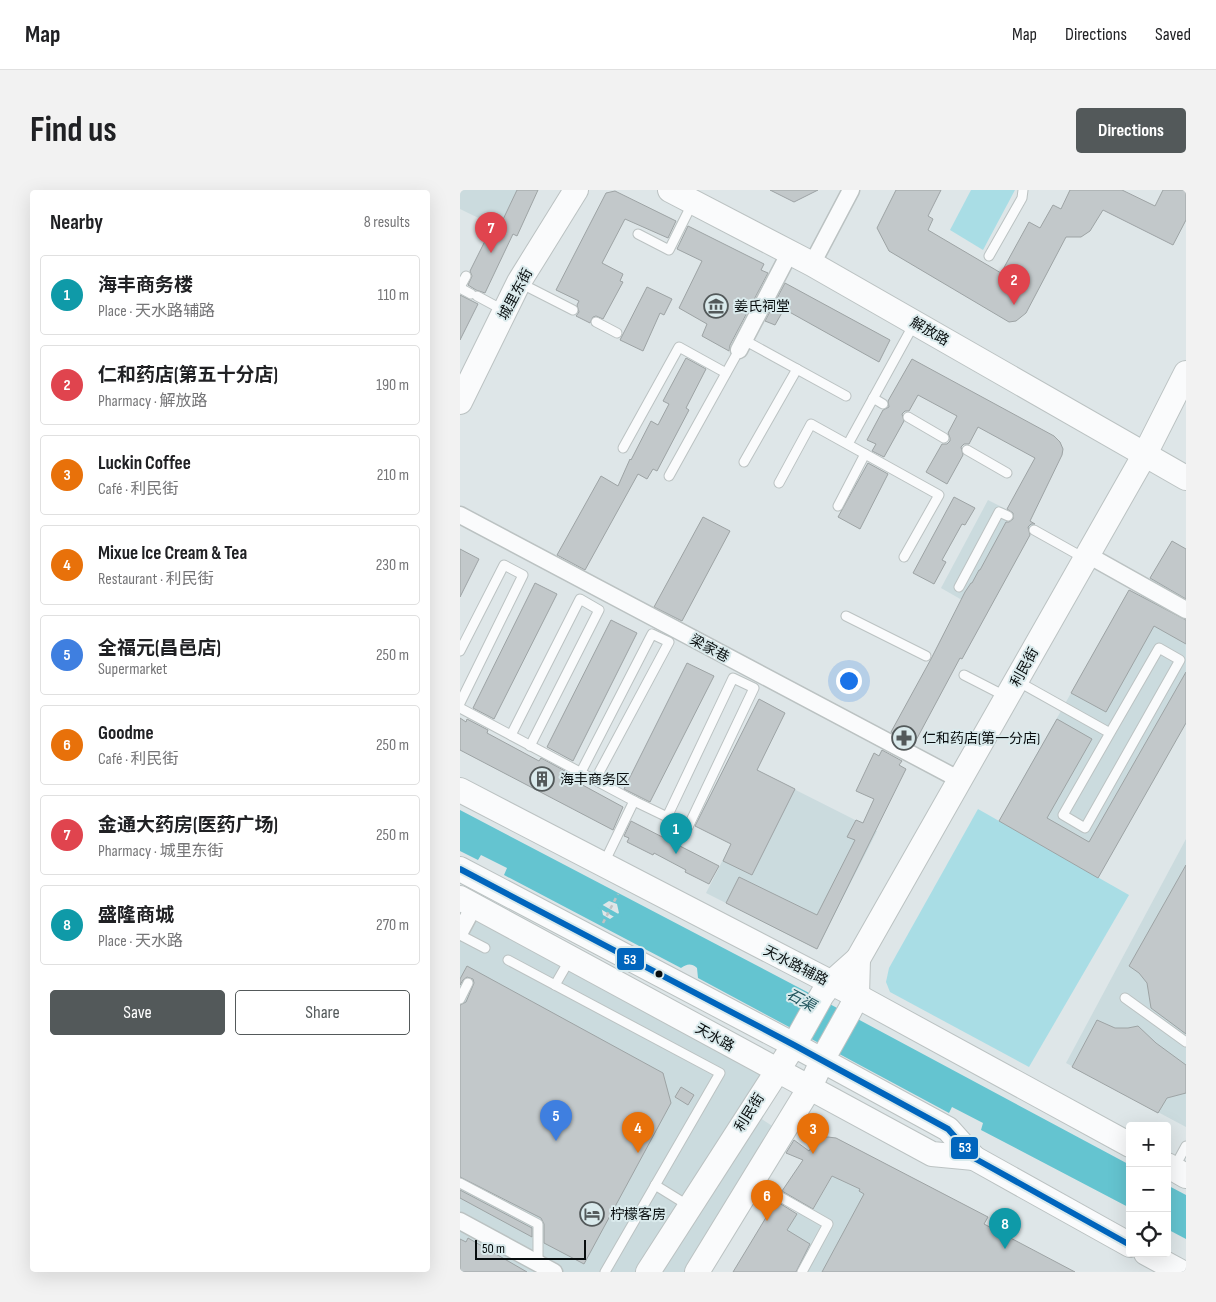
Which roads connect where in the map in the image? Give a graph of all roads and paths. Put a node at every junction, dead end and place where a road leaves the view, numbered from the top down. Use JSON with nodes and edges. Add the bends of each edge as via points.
{"nodes":[{"id":1,"x":576,"y":190,"type":"edge"},
{"id":2,"x":670,"y":190,"type":"edge"},
{"id":3,"x":852,"y":190,"type":"edge"},
{"id":4,"x":1022,"y":190,"type":"edge"},
{"id":5,"x":693,"y":202,"type":"junction"},
{"id":6,"x":638,"y":234,"type":"dead end"},
{"id":7,"x":790,"y":252,"type":"junction"},
{"id":8,"x":989,"y":256,"type":"dead end"},
{"id":9,"x":812,"y":264,"type":"junction"},
{"id":10,"x":466,"y":276,"type":"dead end"},
{"id":11,"x":520,"y":282,"type":"junction"},
{"id":12,"x":460,"y":288,"type":"edge"},
{"id":13,"x":573,"y":310,"type":"dead end"},
{"id":14,"x":506,"y":311,"type":"junction"},
{"id":15,"x":596,"y":322,"type":"dead end"},
{"id":16,"x":915,"y":322,"type":"junction"},
{"id":17,"x":617,"y":333,"type":"dead end"},
{"id":18,"x":741,"y":345,"type":"junction"},
{"id":19,"x":797,"y":369,"type":"junction"},
{"id":20,"x":1186,"y":373,"type":"edge"},
{"id":21,"x":726,"y":374,"type":"junction"},
{"id":22,"x":463,"y":388,"type":"edge"},
{"id":23,"x":846,"y":396,"type":"dead end"},
{"id":24,"x":873,"y":398,"type":"junction"},
{"id":25,"x":883,"y":404,"type":"dead end"},
{"id":26,"x":908,"y":418,"type":"dead end"},
{"id":27,"x":944,"y":438,"type":"dead end"},
{"id":28,"x":848,"y":444,"type":"junction"},
{"id":29,"x":624,"y":448,"type":"dead end"},
{"id":30,"x":967,"y":450,"type":"dead end"},
{"id":31,"x":865,"y":454,"type":"junction"},
{"id":32,"x":1145,"y":454,"type":"junction"},
{"id":33,"x":744,"y":462,"type":"dead end"},
{"id":34,"x":1008,"y":473,"type":"dead end"},
{"id":35,"x":669,"y":476,"type":"dead end"},
{"id":36,"x":1186,"y":478,"type":"edge"},
{"id":37,"x":779,"y":483,"type":"dead end"},
{"id":38,"x":838,"y":506,"type":"dead end"},
{"id":39,"x":460,"y":515,"type":"edge"},
{"id":40,"x":1008,"y":516,"type":"dead end"},
{"id":41,"x":1034,"y":530,"type":"dead end"},
{"id":42,"x":1087,"y":557,"type":"junction"},
{"id":43,"x":904,"y":558,"type":"dead end"},
{"id":44,"x":959,"y":587,"type":"dead end"},
{"id":45,"x":1186,"y":610,"type":"edge"},
{"id":46,"x":846,"y":616,"type":"dead end"},
{"id":47,"x":460,"y":651,"type":"edge"},
{"id":48,"x":926,"y":656,"type":"dead end"},
{"id":49,"x":964,"y":675,"type":"dead end"},
{"id":50,"x":1012,"y":689,"type":"junction"},
{"id":51,"x":460,"y":703,"type":"edge"},
{"id":52,"x":460,"y":708,"type":"edge"},
{"id":53,"x":1110,"y":733,"type":"junction"},
{"id":54,"x":511,"y":735,"type":"junction"},
{"id":55,"x":530,"y":746,"type":"junction"},
{"id":56,"x":580,"y":772,"type":"junction"},
{"id":57,"x":595,"y":780,"type":"junction"},
{"id":58,"x":960,"y":780,"type":"junction"},
{"id":59,"x":460,"y":790,"type":"edge"},
{"id":60,"x":634,"y":801,"type":"junction"},
{"id":61,"x":667,"y":817,"type":"junction"},
{"id":62,"x":603,"y":865,"type":"junction"},
{"id":63,"x":460,"y":869,"type":"edge"},
{"id":64,"x":627,"y":878,"type":"junction"},
{"id":65,"x":467,"y":902,"type":"edge"},
{"id":66,"x":602,"y":926,"type":"dead end"},
{"id":67,"x":460,"y":933,"type":"edge"},
{"id":68,"x":485,"y":948,"type":"dead end"},
{"id":69,"x":571,"y":958,"type":"junction"},
{"id":70,"x":858,"y":959,"type":"junction"},
{"id":71,"x":508,"y":960,"type":"dead end"},
{"id":72,"x":468,"y":983,"type":"dead end"},
{"id":73,"x":555,"y":985,"type":"junction"},
{"id":74,"x":826,"y":989,"type":"junction"},
{"id":75,"x":1125,"y":998,"type":"dead end"},
{"id":76,"x":460,"y":999,"type":"edge"},
{"id":77,"x":854,"y":1003,"type":"junction"},
{"id":78,"x":797,"y":1040,"type":"junction"},
{"id":79,"x":1186,"y":1042,"type":"edge"},
{"id":80,"x":824,"y":1057,"type":"junction"},
{"id":81,"x":776,"y":1070,"type":"junction"},
{"id":82,"x":809,"y":1089,"type":"junction"},
{"id":83,"x":1126,"y":1143,"type":"edge"},
{"id":84,"x":1186,"y":1146,"type":"edge"},
{"id":85,"x":974,"y":1158,"type":"junction"},
{"id":86,"x":1173,"y":1175,"type":"edge"},
{"id":87,"x":753,"y":1182,"type":"junction"},
{"id":88,"x":460,"y":1183,"type":"edge"},
{"id":89,"x":655,"y":1185,"type":"junction"},
{"id":90,"x":690,"y":1207,"type":"junction"},
{"id":91,"x":460,"y":1221,"type":"edge"},
{"id":92,"x":1126,"y":1243,"type":"edge"},
{"id":93,"x":1152,"y":1257,"type":"edge"},
{"id":94,"x":538,"y":1263,"type":"junction"},
{"id":95,"x":1172,"y":1270,"type":"edge"},
{"id":96,"x":554,"y":1272,"type":"edge"},
{"id":97,"x":605,"y":1272,"type":"edge"},
{"id":98,"x":648,"y":1272,"type":"edge"},
{"id":99,"x":697,"y":1272,"type":"edge"},
{"id":100,"x":802,"y":1272,"type":"edge"}],
"edges":[{"from":1,"to":11,"type":"street","name":"城里东街"},
{"from":2,"to":5,"type":"street","name":"解放路"},
{"from":3,"to":9,"type":"street"},
{"from":4,"to":8,"type":"lane","via":[[1022,198]]},
{"from":5,"to":6,"type":"lane","via":[[669,250]]},
{"from":5,"to":7,"type":"street","name":"解放路"},
{"from":7,"to":9,"type":"street","name":"解放路"},
{"from":7,"to":18,"type":"street"},
{"from":9,"to":16,"type":"street","name":"解放路"},
{"from":10,"to":12,"type":"lane"},
{"from":11,"to":13,"type":"lane"},
{"from":11,"to":14,"type":"street","name":"城里东街"},
{"from":12,"to":14,"type":"lane"},
{"from":14,"to":22,"type":"street","name":"城里东街"},
{"from":15,"to":17,"type":"lane"},
{"from":16,"to":24,"type":"lane"},
{"from":16,"to":32,"type":"street","name":"解放路"},
{"from":18,"to":19,"type":"lane"},
{"from":18,"to":21,"type":"lane"},
{"from":19,"to":23,"type":"lane"},
{"from":19,"to":33,"type":"lane"},
{"from":20,"to":32,"type":"street","name":"利民街"},
{"from":21,"to":29,"type":"lane","via":[[679,347]]},
{"from":21,"to":35,"type":"lane"},
{"from":24,"to":25,"type":"lane"},
{"from":24,"to":28,"type":"lane"},
{"from":26,"to":27,"type":"lane"},
{"from":28,"to":31,"type":"lane"},
{"from":28,"to":37,"type":"lane","via":[[810,424]]},
{"from":30,"to":34,"type":"lane"},
{"from":31,"to":38,"type":"lane"},
{"from":31,"to":43,"type":"lane","via":[[939,495]]},
{"from":32,"to":36,"type":"street","name":"解放路"},
{"from":32,"to":42,"type":"street","name":"利民街"},
{"from":39,"to":58,"type":"street","name":"梁家巷"},
{"from":40,"to":44,"type":"lane","via":[[999,512]]},
{"from":41,"to":42,"type":"lane"},
{"from":42,"to":45,"type":"street"},
{"from":42,"to":50,"type":"street","name":"利民街"},
{"from":46,"to":48,"type":"lane"},
{"from":47,"to":51,"type":"lane","via":[[504,566],[523,575]]},
{"from":49,"to":50,"type":"lane"},
{"from":50,"to":53,"type":"lane"},
{"from":50,"to":58,"type":"street","name":"利民街"},
{"from":52,"to":54,"type":"lane"},
{"from":53,"to":53,"type":"lane","via":[[1063,815],[1085,828],[1180,660],[1159,648]]},
{"from":54,"to":55,"type":"lane"},
{"from":54,"to":55,"type":"lane","via":[[580,599],[599,610]]},
{"from":55,"to":56,"type":"lane"},
{"from":56,"to":57,"type":"lane"},
{"from":56,"to":57,"type":"lane","via":[[652,634],[668,642]]},
{"from":57,"to":60,"type":"lane"},
{"from":58,"to":70,"type":"street","name":"利民街"},
{"from":59,"to":62,"type":"street","name":"天水路辅路"},
{"from":60,"to":61,"type":"lane"},
{"from":60,"to":62,"type":"lane"},
{"from":61,"to":61,"type":"lane","via":[[688,827],[754,688],[733,678]]},
{"from":62,"to":64,"type":"street","name":"天水路辅路"},
{"from":63,"to":78,"type":"street","name":"天水路"},
{"from":64,"to":66,"type":"path"},
{"from":64,"to":74,"type":"street","name":"天水路辅路"},
{"from":65,"to":67,"type":"street"},
{"from":65,"to":69,"type":"street","name":"天水路"},
{"from":67,"to":68,"type":"lane"},
{"from":69,"to":73,"type":"lane"},
{"from":69,"to":81,"type":"street","name":"天水路"},
{"from":70,"to":74,"type":"street","name":"利民街"},
{"from":70,"to":77,"type":"street","name":"利民街"},
{"from":71,"to":73,"type":"lane"},
{"from":72,"to":76,"type":"lane"},
{"from":73,"to":89,"type":"lane","via":[[720,1073]]},
{"from":74,"to":77,"type":"street","name":"天水路辅路"},
{"from":74,"to":78,"type":"street","name":"利民街"},
{"from":75,"to":79,"type":"lane"},
{"from":77,"to":80,"type":"street","name":"利民街"},
{"from":77,"to":83,"type":"street","name":"天水路辅路"},
{"from":78,"to":80,"type":"street","name":"天水路"},
{"from":78,"to":81,"type":"street","name":"利民街"},
{"from":80,"to":82,"type":"street","name":"利民街"},
{"from":80,"to":85,"type":"street","name":"天水路","via":[[948,1129]]},
{"from":81,"to":82,"type":"street","name":"天水路"},
{"from":81,"to":90,"type":"street","name":"利民街"},
{"from":82,"to":85,"type":"street","name":"天水路","via":[[932,1154]]},
{"from":82,"to":87,"type":"street","name":"利民街"},
{"from":84,"to":86,"type":"lane"},
{"from":85,"to":92,"type":"street","name":"天水路"},
{"from":87,"to":99,"type":"street","name":"利民街"},
{"from":87,"to":100,"type":"lane","via":[[828,1224]]},
{"from":88,"to":94,"type":"lane","via":[[538,1224]]},
{"from":89,"to":90,"type":"lane"},
{"from":89,"to":97,"type":"lane"},
{"from":90,"to":98,"type":"street","name":"利民街"},
{"from":91,"to":94,"type":"street"},
{"from":93,"to":95,"type":"street"},
{"from":94,"to":96,"type":"street"}]}
